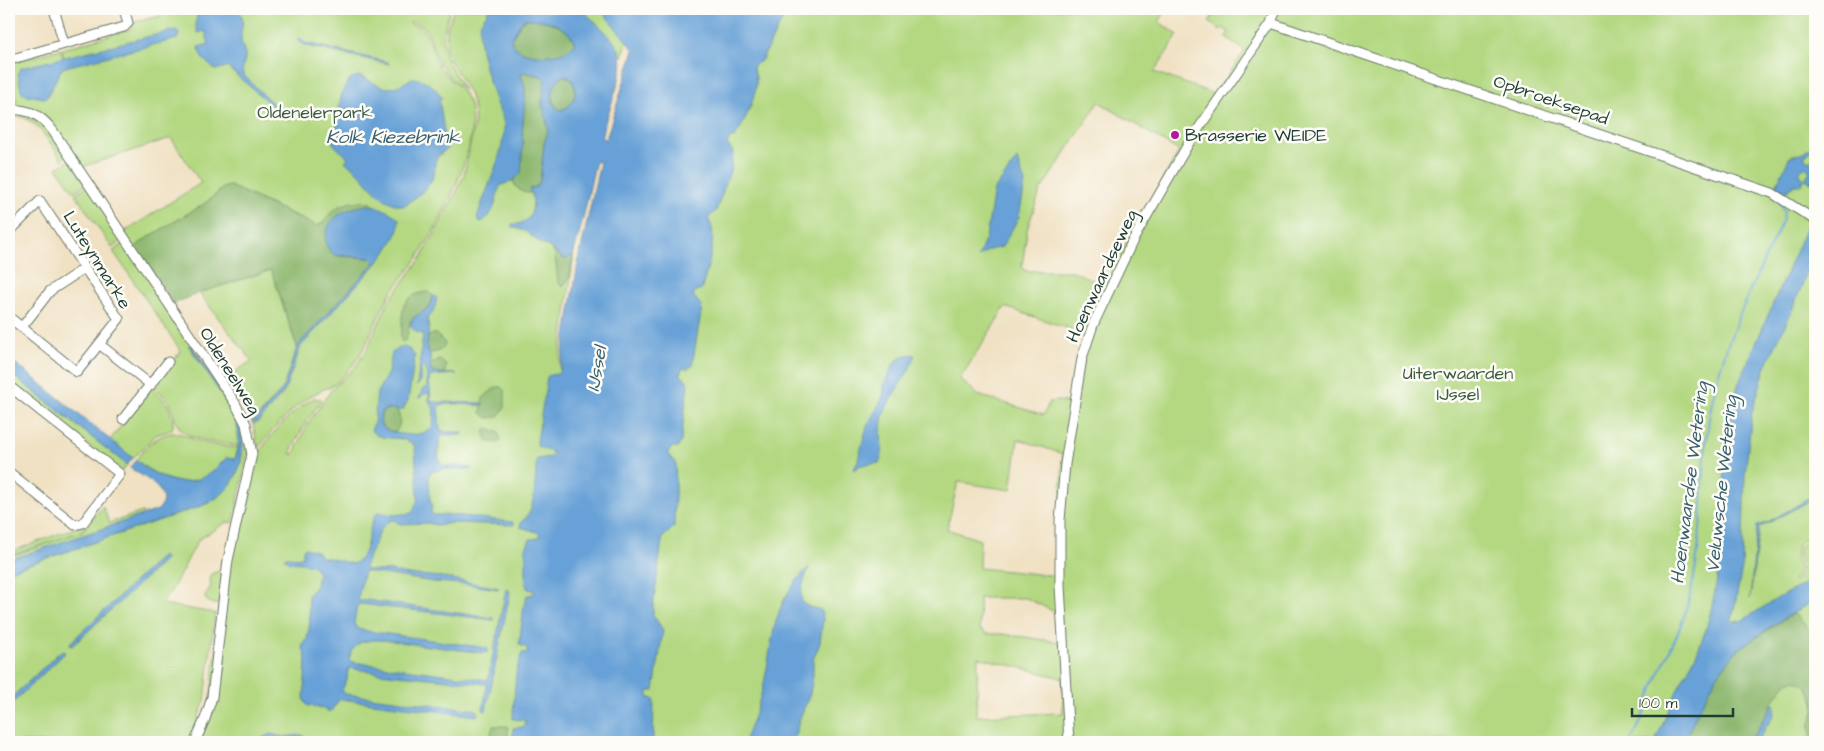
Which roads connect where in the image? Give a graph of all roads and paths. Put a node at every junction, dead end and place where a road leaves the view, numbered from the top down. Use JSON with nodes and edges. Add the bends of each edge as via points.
{"nodes":[{"id":1,"x":54,"y":9,"type":"edge"},
{"id":2,"x":124,"y":9,"type":"edge"},
{"id":3,"x":1276,"y":9,"type":"edge"},
{"id":4,"x":1271,"y":23,"type":"junction"},
{"id":5,"x":64,"y":44,"type":"junction"},
{"id":6,"x":9,"y":60,"type":"edge"},
{"id":7,"x":9,"y":110,"type":"edge"},
{"id":8,"x":1812,"y":218,"type":"edge"},
{"id":9,"x":9,"y":232,"type":"edge"},
{"id":10,"x":84,"y":268,"type":"junction"},
{"id":11,"x":9,"y":317,"type":"edge"},
{"id":12,"x":22,"y":327,"type":"junction"},
{"id":13,"x":99,"y":344,"type":"junction"},
{"id":14,"x":168,"y":362,"type":"dead end"},
{"id":15,"x":151,"y":385,"type":"junction"},
{"id":16,"x":9,"y":386,"type":"edge"},
{"id":17,"x":123,"y":419,"type":"dead end"},
{"id":18,"x":9,"y":472,"type":"edge"},
{"id":19,"x":195,"y":742,"type":"edge"},
{"id":20,"x":1069,"y":742,"type":"edge"}],
"edges":[{"from":1,"to":5,"type":"street"},
{"from":2,"to":5,"type":"street","via":[[128,24],[124,27]]},
{"from":3,"to":4,"type":"street","name":"Hoenwaardseweg"},
{"from":4,"to":8,"type":"street","name":"Opbroeksepad","via":[[1772,193]]},
{"from":4,"to":20,"type":"street","name":"Hoenwaardseweg","via":[[1190,141],[1133,240],[1093,325],[1082,358],[1064,464],[1060,520],[1060,586]]},
{"from":5,"to":6,"type":"street"},
{"from":7,"to":19,"type":"street","name":"Oldeneelweg","via":[[31,112],[53,130],[235,403],[248,432],[252,454],[228,560],[214,685]]},
{"from":9,"to":10,"type":"street","name":"Luteynmarke","via":[[40,201]]},
{"from":10,"to":12,"type":"street","via":[[50,291]]},
{"from":10,"to":13,"type":"street","name":"Luteynmarke","via":[[119,319]]},
{"from":11,"to":12,"type":"street","name":"Luteynmarke"},
{"from":12,"to":13,"type":"street","name":"Luteynmarke","via":[[78,372]]},
{"from":13,"to":15,"type":"street"},
{"from":14,"to":15,"type":"street"},
{"from":15,"to":17,"type":"street"},
{"from":16,"to":18,"type":"street","via":[[120,474],[83,523],[75,525]]}]}
